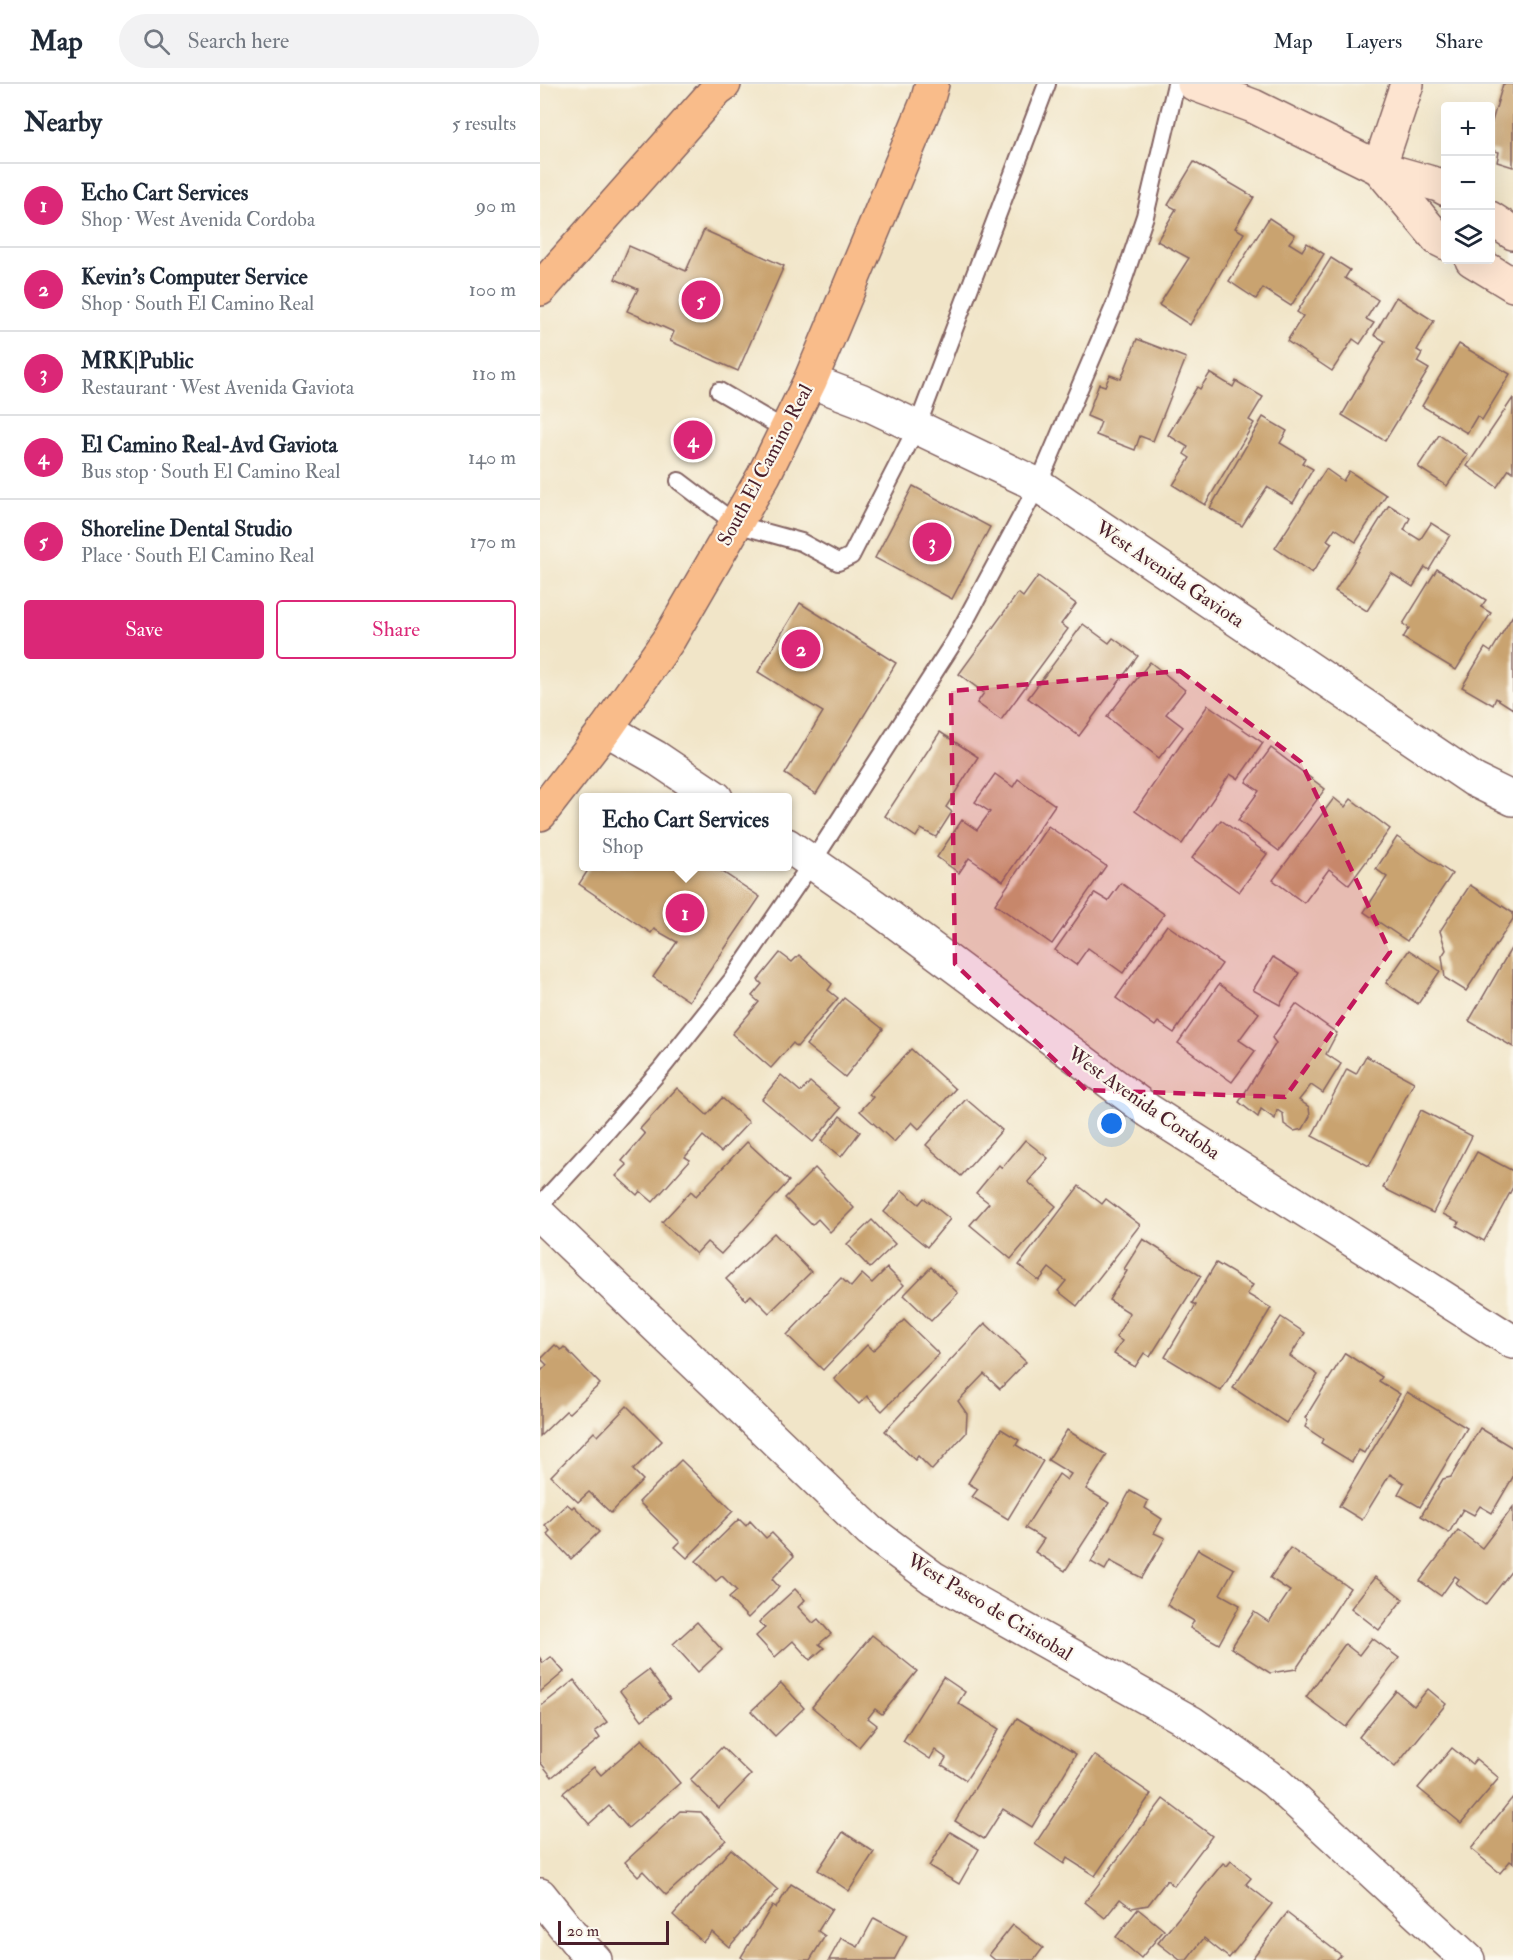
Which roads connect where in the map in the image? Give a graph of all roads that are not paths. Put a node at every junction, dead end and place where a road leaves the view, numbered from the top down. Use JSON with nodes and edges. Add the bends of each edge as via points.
{"nodes":[{"id":1,"x":724,"y":84,"type":"edge"},
{"id":2,"x":932,"y":84,"type":"edge"},
{"id":3,"x":1047,"y":84,"type":"edge"},
{"id":4,"x":1176,"y":84,"type":"edge"},
{"id":5,"x":1194,"y":84,"type":"edge"},
{"id":6,"x":1407,"y":84,"type":"edge"},
{"id":7,"x":1378,"y":168,"type":"junction"},
{"id":8,"x":1441,"y":186,"type":"edge"},
{"id":9,"x":1495,"y":221,"type":"edge"},
{"id":10,"x":1513,"y":233,"type":"edge"},
{"id":11,"x":1441,"y":240,"type":"edge"},
{"id":12,"x":1479,"y":264,"type":"edge"},
{"id":13,"x":1513,"y":285,"type":"edge"},
{"id":14,"x":540,"y":289,"type":"edge"},
{"id":15,"x":810,"y":381,"type":"junction"},
{"id":16,"x":719,"y":391,"type":"dead end"},
{"id":17,"x":917,"y":427,"type":"junction"},
{"id":18,"x":786,"y":430,"type":"junction"},
{"id":19,"x":679,"y":481,"type":"dead end"},
{"id":20,"x":1038,"y":484,"type":"junction"},
{"id":21,"x":736,"y":524,"type":"junction"},
{"id":22,"x":606,"y":729,"type":"junction"},
{"id":23,"x":709,"y":793,"type":"edge"},
{"id":24,"x":1513,"y":799,"type":"edge"},
{"id":25,"x":540,"y":814,"type":"edge"},
{"id":26,"x":800,"y":853,"type":"edge"},
{"id":27,"x":792,"y":868,"type":"edge"},
{"id":28,"x":790,"y":871,"type":"edge"},
{"id":29,"x":540,"y":1205,"type":"edge"},
{"id":30,"x":540,"y":1215,"type":"edge"},
{"id":31,"x":1513,"y":1342,"type":"edge"},
{"id":32,"x":540,"y":1895,"type":"edge"},
{"id":33,"x":595,"y":1960,"type":"edge"},
{"id":34,"x":1468,"y":1960,"type":"edge"}],
"edges":[{"from":1,"to":14,"type":"main road"},
{"from":2,"to":15,"type":"main road","name":"South El Camino Real"},
{"from":3,"to":17,"type":"lane"},
{"from":4,"to":20,"type":"lane","via":[[1145,216],[1116,302]]},
{"from":5,"to":7,"type":"main road","via":[[1252,106]]},
{"from":6,"to":7,"type":"main road"},
{"from":7,"to":8,"type":"main road"},
{"from":7,"to":11,"type":"main road"},
{"from":9,"to":10,"type":"main road"},
{"from":12,"to":13,"type":"main road"},
{"from":15,"to":17,"type":"street","name":"West Avenida Gaviota"},
{"from":15,"to":18,"type":"main road","name":"South El Camino Real"},
{"from":16,"to":18,"type":"lane"},
{"from":17,"to":20,"type":"street","name":"West Avenida Gaviota"},
{"from":17,"to":21,"type":"lane","via":[[851,556],[838,562],[801,542]]},
{"from":18,"to":21,"type":"main road","name":"South El Camino Real"},
{"from":19,"to":21,"type":"lane"},
{"from":20,"to":24,"type":"street","name":"West Avenida Gaviota","via":[[1474,780]]},
{"from":20,"to":26,"type":"lane","via":[[955,640]]},
{"from":21,"to":22,"type":"main road","name":"South El Camino Real","via":[[669,639]]},
{"from":22,"to":23,"type":"street"},
{"from":22,"to":25,"type":"main road","name":"South El Camino Real"},
{"from":26,"to":27,"type":"lane"},
{"from":26,"to":31,"type":"street","name":"West Avenida Cordoba","via":[[1149,1112]]},
{"from":28,"to":29,"type":"lane","via":[[732,980],[662,1068]]},
{"from":30,"to":34,"type":"street","name":"West Paseo de Cristobal","via":[[870,1531],[933,1578],[1192,1723],[1274,1780]]},
{"from":32,"to":33,"type":"street"}]}
